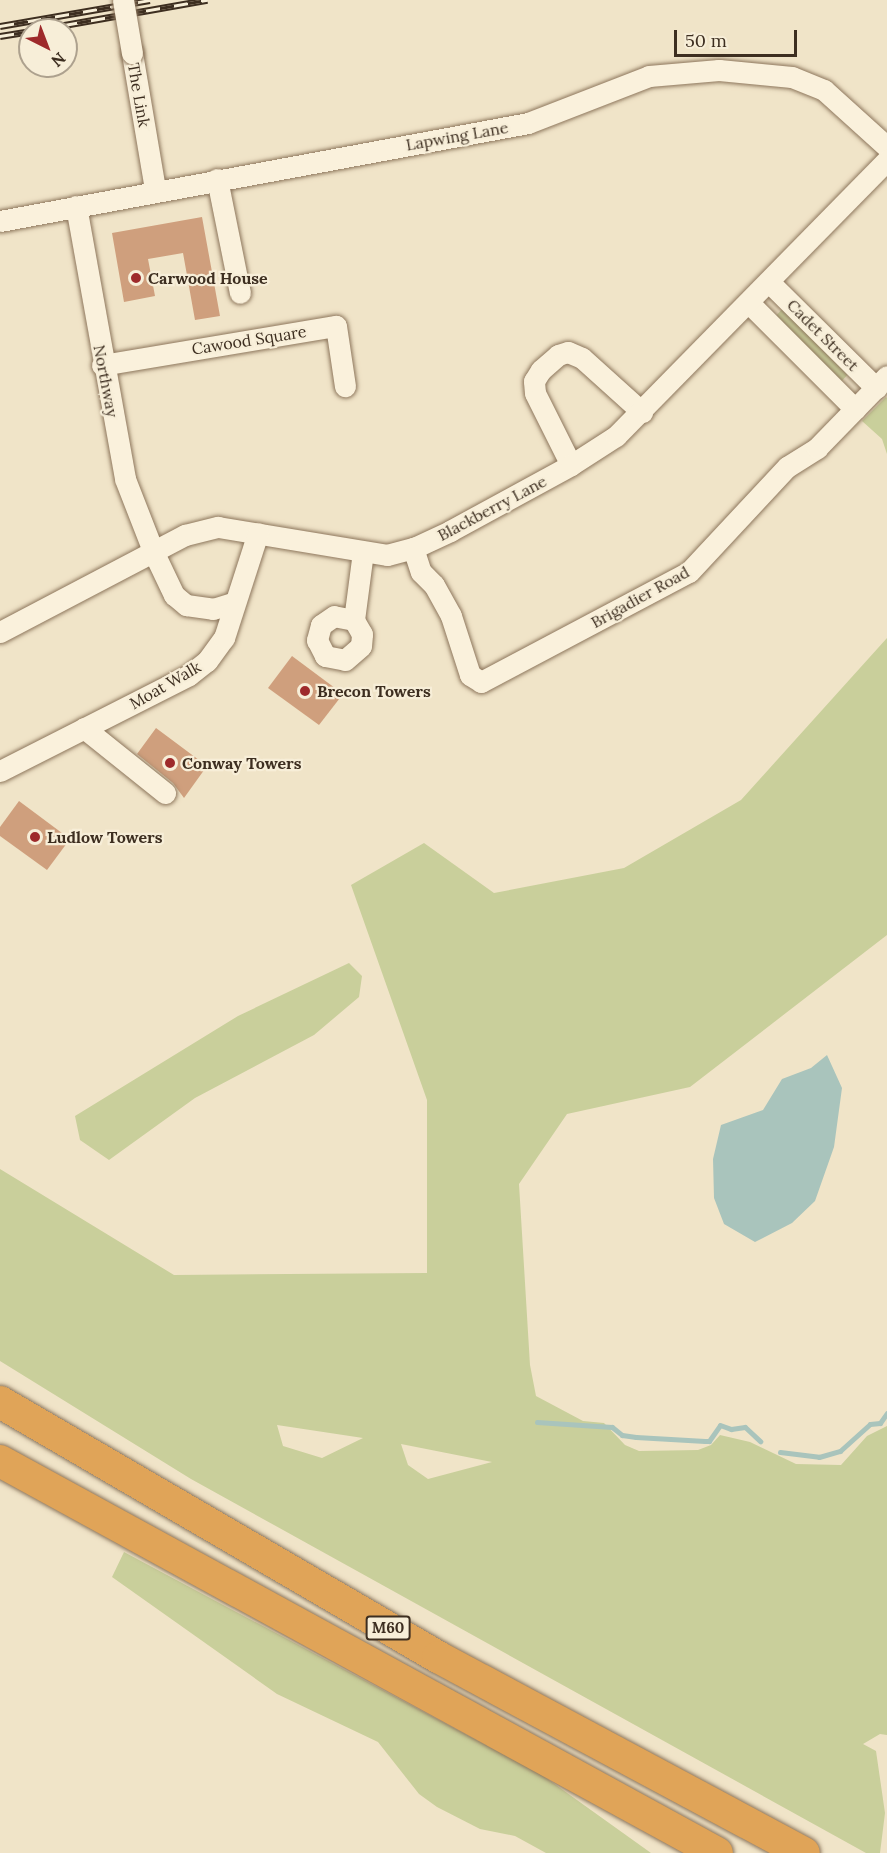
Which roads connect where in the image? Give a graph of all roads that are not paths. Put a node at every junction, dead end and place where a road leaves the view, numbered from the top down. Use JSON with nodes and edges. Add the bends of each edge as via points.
{"nodes":[{"id":1,"x":123,"y":0,"type":"edge"},
{"id":2,"x":887,"y":147,"type":"edge"},
{"id":3,"x":887,"y":160,"type":"edge"},
{"id":4,"x":217,"y":179,"type":"junction"},
{"id":5,"x":155,"y":189,"type":"junction"},
{"id":6,"x":76,"y":206,"type":"junction"},
{"id":7,"x":0,"y":221,"type":"edge"},
{"id":8,"x":769,"y":282,"type":"junction"},
{"id":9,"x":240,"y":293,"type":"dead end"},
{"id":10,"x":749,"y":303,"type":"junction"},
{"id":11,"x":102,"y":365,"type":"junction"},
{"id":12,"x":882,"y":382,"type":"edge"},
{"id":13,"x":345,"y":386,"type":"dead end"},
{"id":14,"x":855,"y":409,"type":"junction"},
{"id":15,"x":642,"y":412,"type":"junction"},
{"id":16,"x":571,"y":465,"type":"junction"},
{"id":17,"x":258,"y":533,"type":"junction"},
{"id":18,"x":413,"y":548,"type":"junction"},
{"id":19,"x":153,"y":551,"type":"junction"},
{"id":20,"x":363,"y":552,"type":"junction"},
{"id":21,"x":233,"y":603,"type":"junction"},
{"id":22,"x":354,"y":620,"type":"dead end"},
{"id":23,"x":0,"y":632,"type":"edge"},
{"id":24,"x":84,"y":728,"type":"junction"},
{"id":25,"x":0,"y":771,"type":"edge"},
{"id":26,"x":165,"y":793,"type":"dead end"},
{"id":27,"x":0,"y":1402,"type":"edge"},
{"id":28,"x":0,"y":1461,"type":"edge"},
{"id":29,"x":793,"y":1847,"type":"edge"},
{"id":30,"x":717,"y":1853,"type":"edge"}],
"edges":[{"from":1,"to":5,"type":"street","name":"The Link","bridge":true},
{"from":2,"to":4,"type":"street","name":"Lapwing Lane","via":[[824,90],[792,77],[719,70],[649,76],[528,123]]},
{"from":3,"to":8,"type":"street","name":"Blackberry Lane"},
{"from":4,"to":5,"type":"street","name":"Lapwing Lane"},
{"from":4,"to":9,"type":"street"},
{"from":5,"to":6,"type":"street","name":"Lapwing Lane"},
{"from":6,"to":7,"type":"street","name":"Lapwing Lane"},
{"from":6,"to":11,"type":"street","name":"Northway"},
{"from":8,"to":10,"type":"street","name":"Blackberry Lane"},
{"from":8,"to":12,"type":"street","name":"Cadet Street"},
{"from":10,"to":14,"type":"street","name":"Cadet Street"},
{"from":10,"to":15,"type":"street","name":"Blackberry Lane"},
{"from":11,"to":13,"type":"street","name":"Cawood Square","via":[[336,326]]},
{"from":11,"to":19,"type":"street","name":"Northway","via":[[125,479]]},
{"from":12,"to":14,"type":"street","name":"Brigadier Road"},
{"from":14,"to":18,"type":"street","name":"Brigadier Road","via":[[817,448],[787,467],[689,572],[481,682],[467,669],[451,616],[434,585],[421,572]]},
{"from":15,"to":16,"type":"street","name":"Blackberry Lane","via":[[605,445]]},
{"from":15,"to":16,"type":"street","via":[[582,358],[568,352],[558,355],[534,381],[535,393]]},
{"from":16,"to":18,"type":"street","name":"Blackberry Lane"},
{"from":17,"to":19,"type":"street","name":"Blackberry Lane","via":[[218,527],[184,535]]},
{"from":17,"to":20,"type":"street","name":"Blackberry Lane"},
{"from":17,"to":21,"type":"street","name":"Moat Walk"},
{"from":18,"to":20,"type":"street","name":"Blackberry Lane","via":[[387,555]]},
{"from":19,"to":21,"type":"street","name":"Northway","via":[[174,595],[186,605],[213,609]]},
{"from":19,"to":23,"type":"street","name":"Blackberry Lane"},
{"from":20,"to":22,"type":"street"},
{"from":21,"to":24,"type":"street","name":"Moat Walk","via":[[224,638],[207,661],[189,675]]},
{"from":24,"to":25,"type":"street","name":"Moat Walk"},
{"from":24,"to":26,"type":"street"},
{"from":27,"to":29,"type":"highway","number":"M60","via":[[438,1657]]},
{"from":28,"to":30,"type":"highway","number":"M60"}]}
